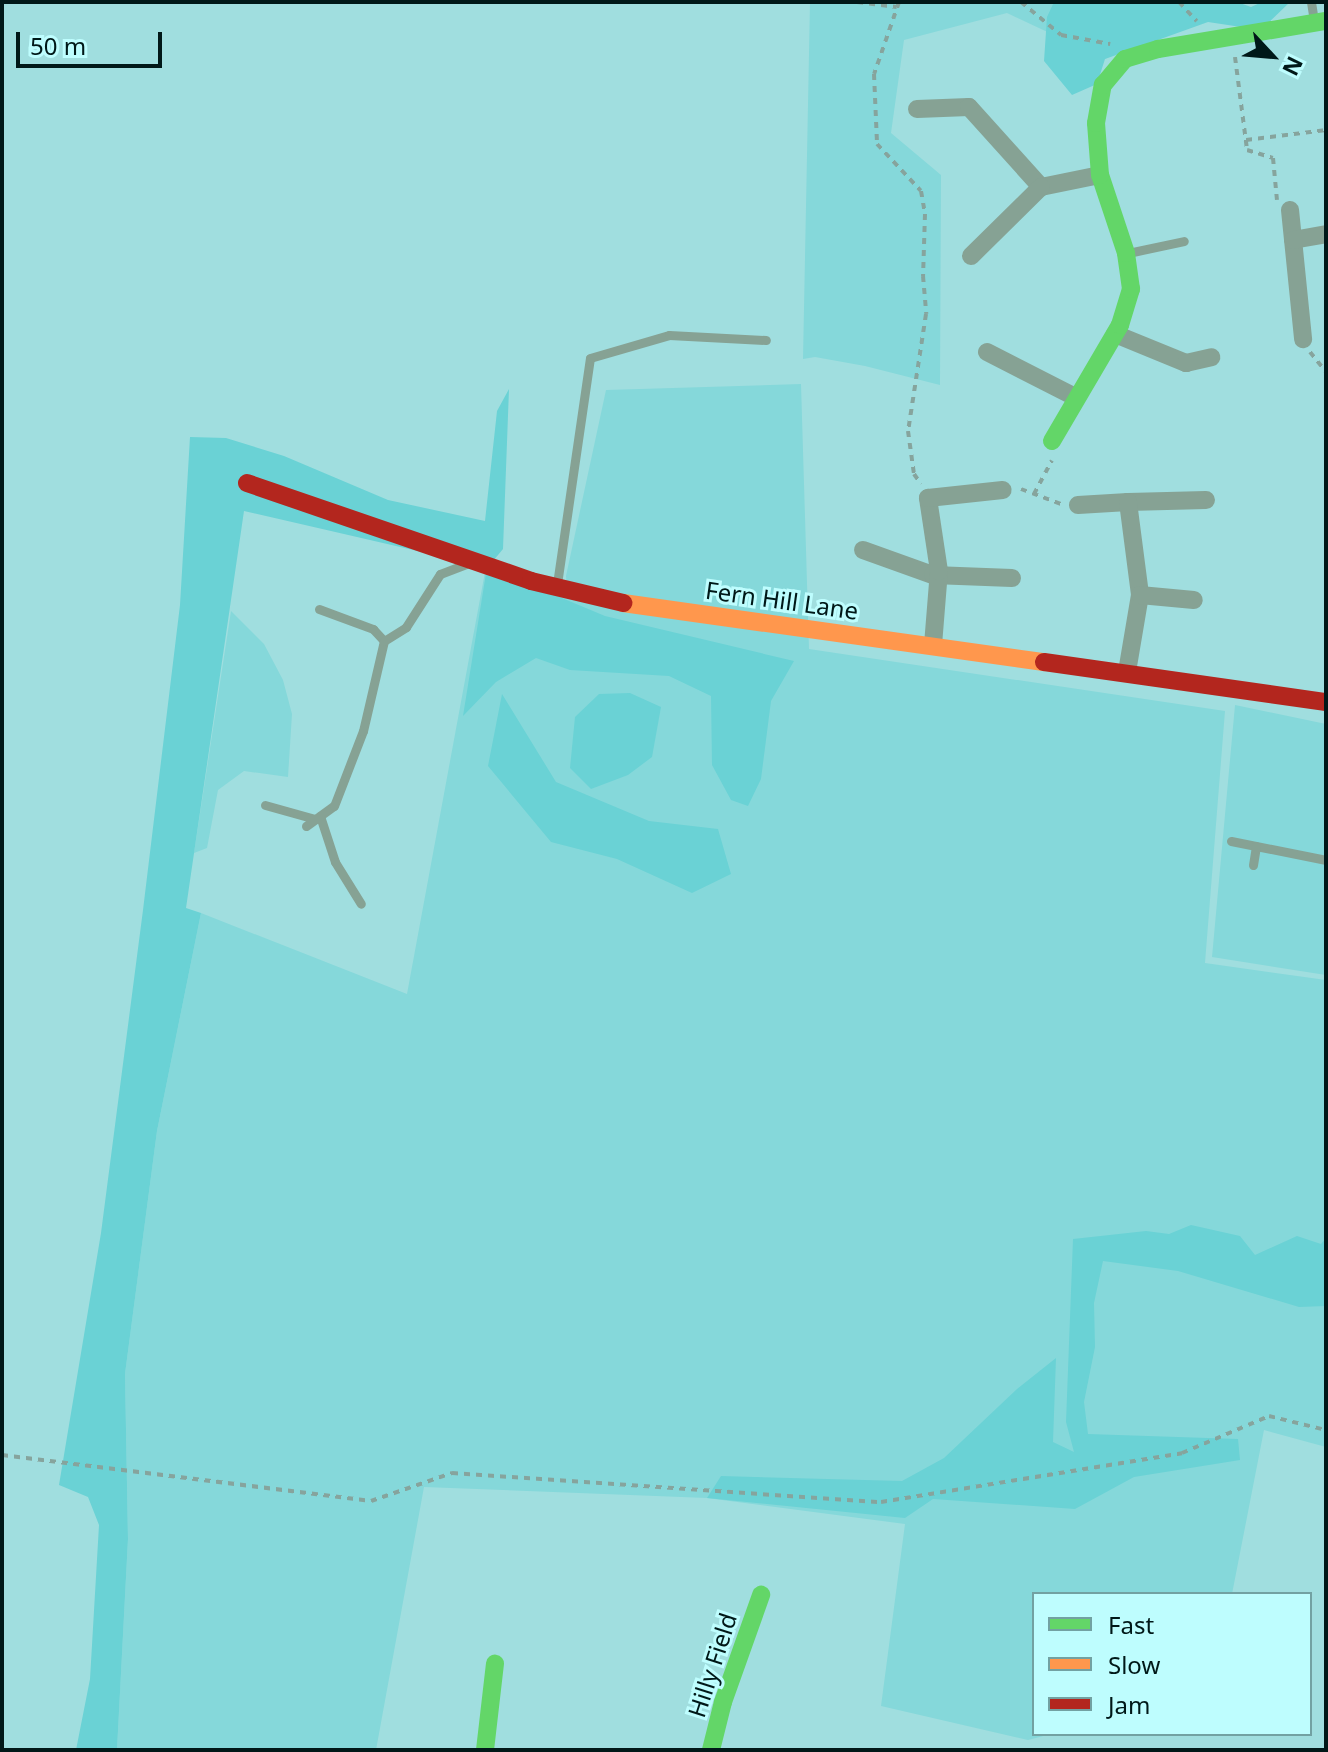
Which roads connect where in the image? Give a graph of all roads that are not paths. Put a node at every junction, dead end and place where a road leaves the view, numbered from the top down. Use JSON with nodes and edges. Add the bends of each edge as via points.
{"nodes":[{"id":1,"x":1311,"y":2,"type":"edge"},
{"id":2,"x":1320,"y":22,"type":"edge"},
{"id":3,"x":917,"y":109,"type":"dead end"},
{"id":4,"x":1100,"y":175,"type":"junction"},
{"id":5,"x":1041,"y":187,"type":"junction"},
{"id":6,"x":1290,"y":210,"type":"road end"},
{"id":7,"x":1326,"y":234,"type":"edge"},
{"id":8,"x":1293,"y":240,"type":"junction"},
{"id":9,"x":1184,"y":241,"type":"dead end"},
{"id":10,"x":1126,"y":253,"type":"junction"},
{"id":11,"x":971,"y":256,"type":"dead end"},
{"id":12,"x":1115,"y":334,"type":"junction"},
{"id":13,"x":1303,"y":339,"type":"road end"},
{"id":14,"x":766,"y":340,"type":"dead end"},
{"id":15,"x":987,"y":352,"type":"dead end"},
{"id":16,"x":1211,"y":357,"type":"dead end"},
{"id":17,"x":1075,"y":397,"type":"junction"},
{"id":18,"x":1052,"y":441,"type":"road end"},
{"id":19,"x":247,"y":483,"type":"dead end"},
{"id":20,"x":1003,"y":490,"type":"road end"},
{"id":21,"x":1206,"y":500,"type":"dead end"},
{"id":22,"x":1128,"y":502,"type":"junction"},
{"id":23,"x":1072,"y":505,"type":"road end"},
{"id":24,"x":863,"y":550,"type":"dead end"},
{"id":25,"x":474,"y":562,"type":"junction"},
{"id":26,"x":939,"y":575,"type":"junction"},
{"id":27,"x":1012,"y":578,"type":"dead end"},
{"id":28,"x":556,"y":587,"type":"junction"},
{"id":29,"x":1140,"y":595,"type":"junction"},
{"id":30,"x":1194,"y":600,"type":"dead end"},
{"id":31,"x":319,"y":609,"type":"dead end"},
{"id":32,"x":384,"y":641,"type":"junction"},
{"id":33,"x":933,"y":645,"type":"junction"},
{"id":34,"x":1127,"y":672,"type":"junction"},
{"id":35,"x":1326,"y":702,"type":"edge"},
{"id":36,"x":265,"y":805,"type":"dead end"},
{"id":37,"x":317,"y":818,"type":"junction"},
{"id":38,"x":306,"y":826,"type":"dead end"},
{"id":39,"x":1231,"y":841,"type":"dead end"},
{"id":40,"x":1256,"y":846,"type":"junction"},
{"id":41,"x":1326,"y":860,"type":"edge"},
{"id":42,"x":1253,"y":865,"type":"dead end"},
{"id":43,"x":361,"y":904,"type":"dead end"},
{"id":44,"x":761,"y":1595,"type":"dead end"},
{"id":45,"x":495,"y":1664,"type":"dead end"},
{"id":46,"x":485,"y":1750,"type":"edge"},
{"id":47,"x":711,"y":1750,"type":"edge"}],
"edges":[{"from":1,"to":2,"type":"lane"},
{"from":2,"to":4,"type":"street","via":[[1125,59],[1103,85],[1096,123]]},
{"from":3,"to":5,"type":"street","via":[[969,107]]},
{"from":4,"to":5,"type":"street"},
{"from":4,"to":10,"type":"street"},
{"from":5,"to":11,"type":"street"},
{"from":6,"to":8,"type":"street"},
{"from":7,"to":8,"type":"street"},
{"from":8,"to":13,"type":"street"},
{"from":9,"to":10,"type":"lane"},
{"from":10,"to":12,"type":"street","via":[[1131,289]]},
{"from":12,"to":16,"type":"street","via":[[1186,363]]},
{"from":12,"to":17,"type":"street"},
{"from":14,"to":28,"type":"lane","via":[[669,335],[590,358]]},
{"from":15,"to":17,"type":"street"},
{"from":17,"to":18,"type":"street"},
{"from":19,"to":25,"type":"street","name":"Fern Hill Lane"},
{"from":20,"to":26,"type":"street","via":[[928,498]]},
{"from":21,"to":22,"type":"street"},
{"from":22,"to":23,"type":"street"},
{"from":22,"to":29,"type":"street"},
{"from":24,"to":26,"type":"street"},
{"from":25,"to":28,"type":"street","name":"Fern Hill Lane"},
{"from":25,"to":32,"type":"lane","via":[[440,574],[406,627]]},
{"from":26,"to":27,"type":"street"},
{"from":26,"to":33,"type":"street"},
{"from":28,"to":33,"type":"street","name":"Fern Hill Lane","via":[[628,604]]},
{"from":29,"to":30,"type":"street"},
{"from":29,"to":34,"type":"street"},
{"from":31,"to":32,"type":"lane","via":[[373,629]]},
{"from":32,"to":37,"type":"lane","via":[[363,731],[334,806]]},
{"from":33,"to":34,"type":"street","name":"Fern Hill Lane"},
{"from":34,"to":35,"type":"street","name":"Fern Hill Lane"},
{"from":36,"to":37,"type":"lane"},
{"from":37,"to":38,"type":"lane"},
{"from":37,"to":43,"type":"lane","via":[[335,862]]},
{"from":39,"to":40,"type":"lane"},
{"from":40,"to":41,"type":"lane"},
{"from":40,"to":42,"type":"lane"},
{"from":44,"to":47,"type":"street","name":"Hilly Field"},
{"from":45,"to":46,"type":"street"}]}
